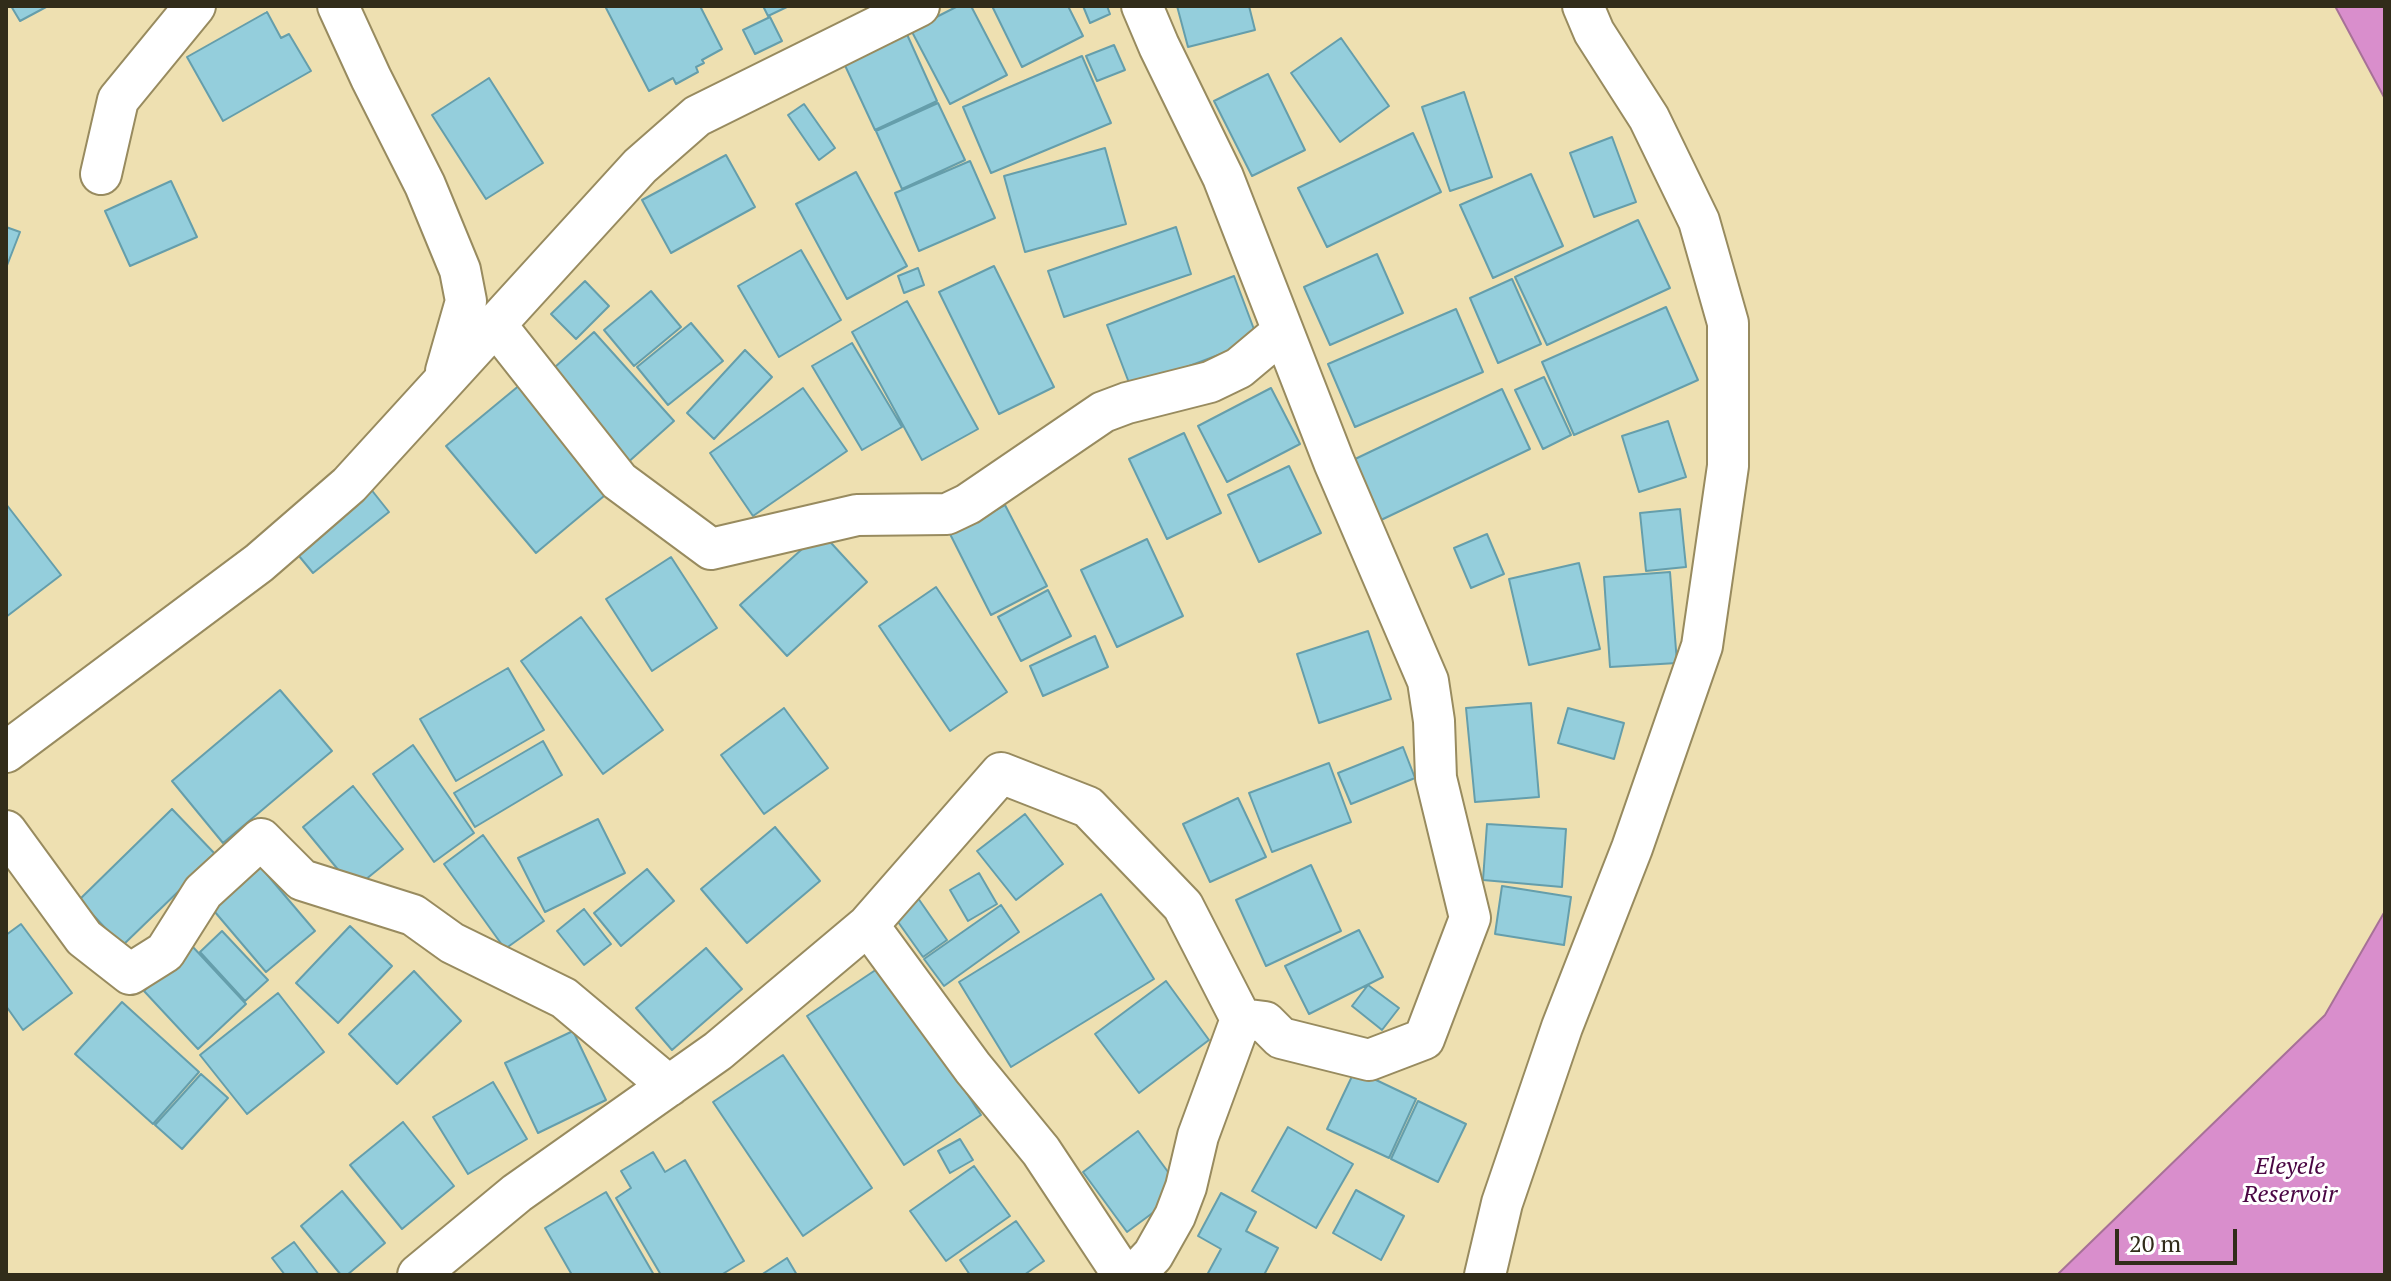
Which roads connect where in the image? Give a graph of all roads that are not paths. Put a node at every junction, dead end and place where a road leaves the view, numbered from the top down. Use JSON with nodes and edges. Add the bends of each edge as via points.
{"nodes":[{"id":1,"x":195,"y":6,"type":"edge"},
{"id":2,"x":338,"y":6,"type":"edge"},
{"id":3,"x":919,"y":6,"type":"edge"},
{"id":4,"x":1142,"y":6,"type":"edge"},
{"id":5,"x":1583,"y":6,"type":"edge"},
{"id":6,"x":101,"y":174,"type":"dead end"},
{"id":7,"x":495,"y":324,"type":"junction"},
{"id":8,"x":1282,"y":332,"type":"junction"},
{"id":9,"x":444,"y":379,"type":"junction"},
{"id":10,"x":6,"y":752,"type":"edge"},
{"id":11,"x":6,"y":831,"type":"edge"},
{"id":12,"x":868,"y":925,"type":"junction"},
{"id":13,"x":1241,"y":1019,"type":"junction"},
{"id":14,"x":669,"y":1086,"type":"junction"},
{"id":15,"x":418,"y":1275,"type":"edge"},
{"id":16,"x":1123,"y":1275,"type":"edge"},
{"id":17,"x":1134,"y":1275,"type":"edge"},
{"id":18,"x":1485,"y":1275,"type":"edge"}],
"edges":[{"from":1,"to":6,"type":"street","via":[[118,100]]},
{"from":2,"to":9,"type":"street","via":[[460,270],[466,301]]},
{"from":3,"to":7,"type":"street","via":[[697,116],[640,166]]},
{"from":4,"to":8,"type":"street","via":[[1223,177]]},
{"from":5,"to":18,"type":"street","via":[[1649,118],[1699,221],[1728,323],[1728,466],[1702,646],[1557,1042],[1502,1203]]},
{"from":7,"to":8,"type":"street","via":[[619,481],[711,549],[857,515],[947,514],[1103,412],[1210,382],[1239,368]]},
{"from":7,"to":9,"type":"street"},
{"from":8,"to":13,"type":"street","via":[[1428,681],[1436,778],[1470,918],[1424,1039],[1369,1060],[1281,1038],[1265,1022]]},
{"from":9,"to":10,"type":"street","via":[[307,524]]},
{"from":11,"to":14,"type":"street","via":[[84,938],[130,974],[165,952],[203,892],[261,839],[302,880],[413,915],[452,943],[564,998]]},
{"from":12,"to":13,"type":"street","via":[[1001,773],[1088,807],[1183,906]]},
{"from":12,"to":14,"type":"street"},
{"from":12,"to":16,"type":"street","via":[[1041,1151]]},
{"from":13,"to":17,"type":"street","via":[[1175,1216],[1153,1255]]},
{"from":14,"to":15,"type":"street","via":[[517,1193]]}]}
